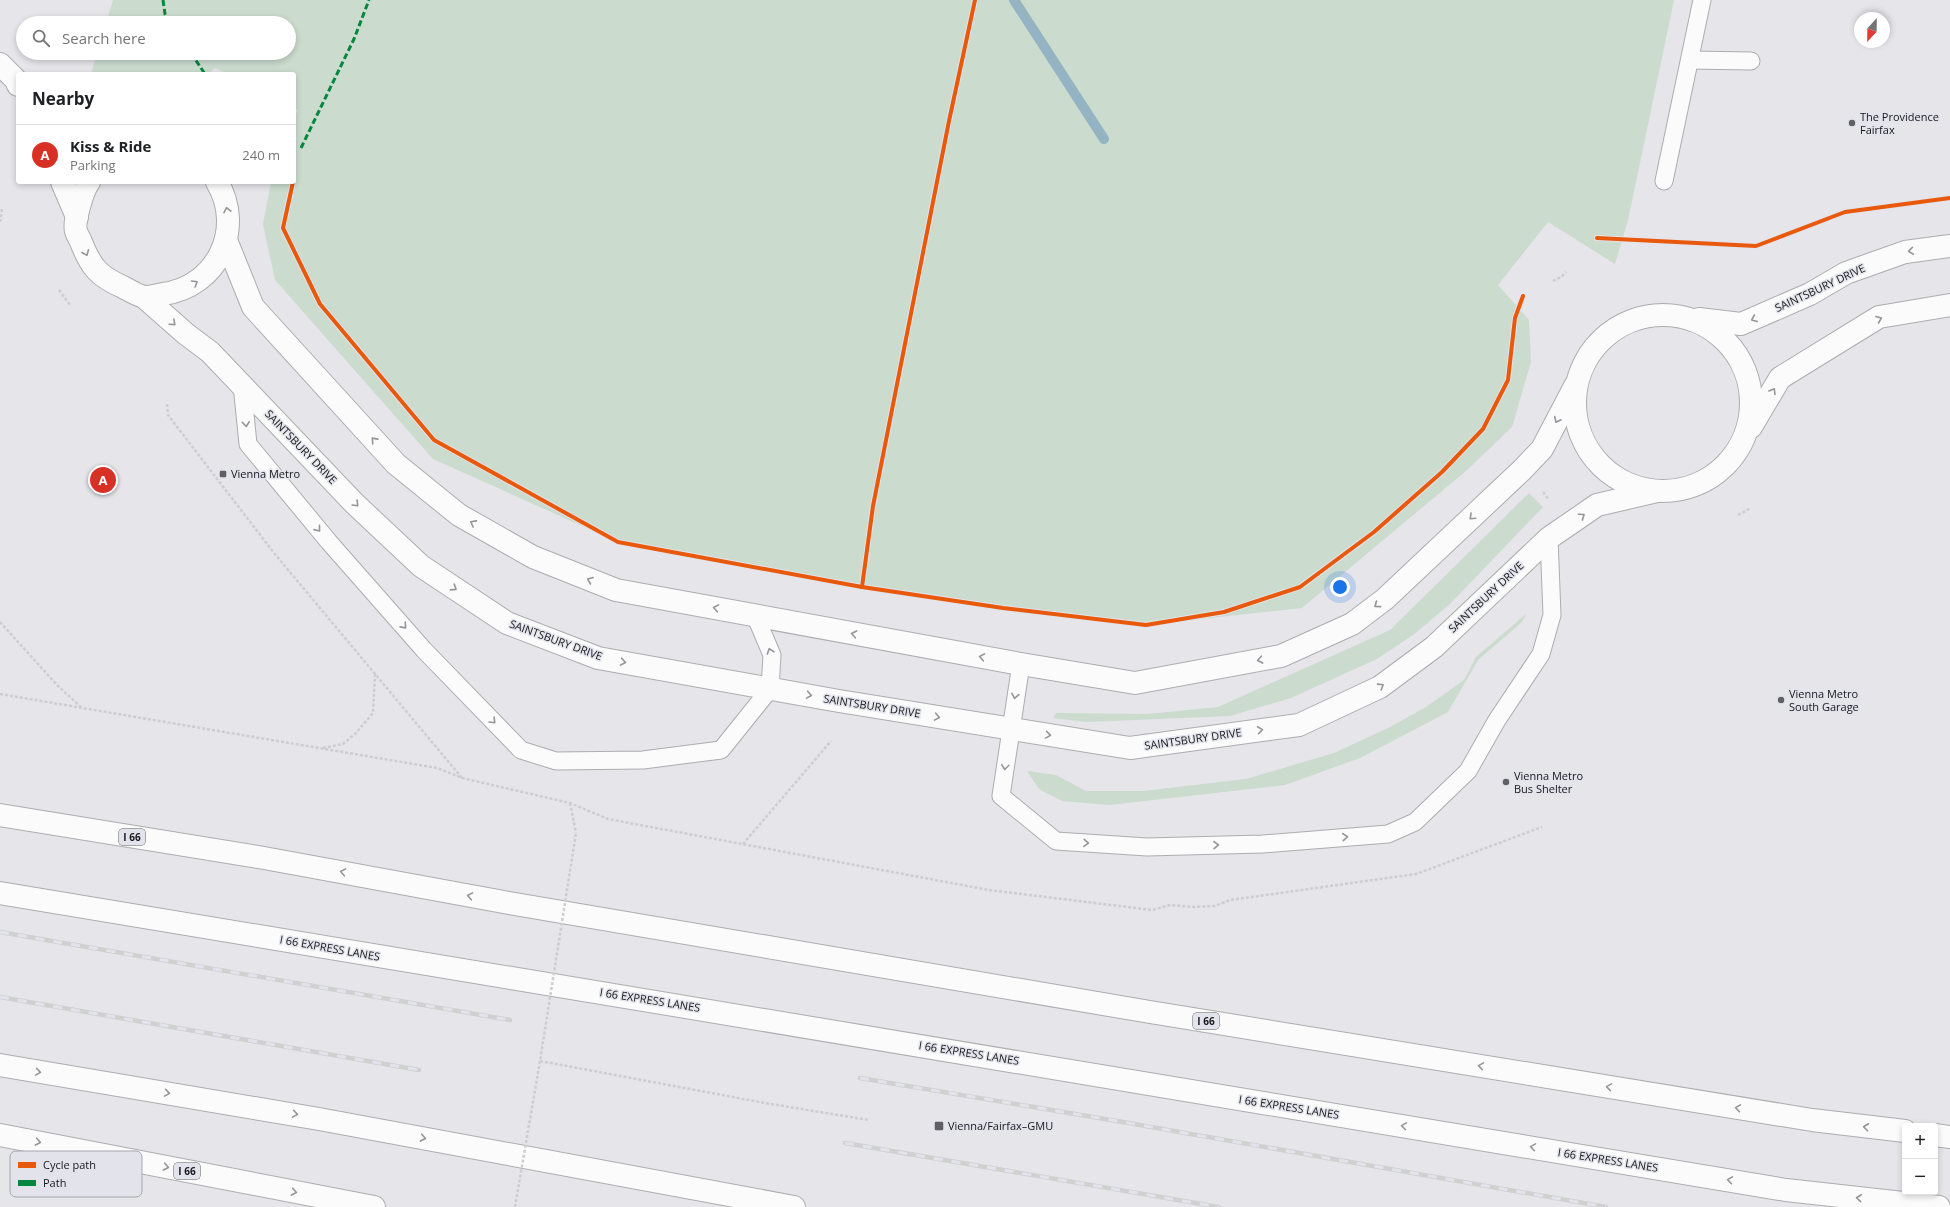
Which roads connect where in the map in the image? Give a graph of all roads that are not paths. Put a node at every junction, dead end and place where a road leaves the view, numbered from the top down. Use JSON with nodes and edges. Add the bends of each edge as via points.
{"nodes":[{"id":1,"x":1702,"y":0,"type":"edge"},
{"id":2,"x":1690,"y":60,"type":"junction"},
{"id":3,"x":1751,"y":61,"type":"dead end"},
{"id":4,"x":0,"y":64,"type":"edge"},
{"id":5,"x":16,"y":81,"type":"edge"},
{"id":6,"x":1664,"y":181,"type":"dead end"},
{"id":7,"x":63,"y":184,"type":"edge"},
{"id":8,"x":87,"y":184,"type":"edge"},
{"id":9,"x":218,"y":184,"type":"edge"},
{"id":10,"x":77,"y":217,"type":"junction"},
{"id":11,"x":226,"y":240,"type":"junction"},
{"id":12,"x":1950,"y":246,"type":"edge"},
{"id":13,"x":144,"y":297,"type":"junction"},
{"id":14,"x":1950,"y":305,"type":"edge"},
{"id":15,"x":1691,"y":318,"type":"junction"},
{"id":16,"x":242,"y":385,"type":"junction"},
{"id":17,"x":1575,"y":386,"type":"junction"},
{"id":18,"x":1745,"y":436,"type":"junction"},
{"id":19,"x":1657,"y":491,"type":"junction"},
{"id":20,"x":1549,"y":538,"type":"junction"},
{"id":21,"x":755,"y":616,"type":"junction"},
{"id":22,"x":1021,"y":664,"type":"junction"},
{"id":23,"x":770,"y":689,"type":"junction"},
{"id":24,"x":1010,"y":728,"type":"junction"},
{"id":25,"x":0,"y":800,"type":"edge"},
{"id":26,"x":0,"y":815,"type":"edge"},
{"id":27,"x":264,"y":858,"type":"junction"},
{"id":28,"x":0,"y":893,"type":"edge"},
{"id":29,"x":0,"y":1065,"type":"edge"},
{"id":30,"x":1902,"y":1131,"type":"edge"},
{"id":31,"x":0,"y":1135,"type":"edge"},
{"id":32,"x":1938,"y":1135,"type":"edge"},
{"id":33,"x":1950,"y":1137,"type":"edge"},
{"id":34,"x":83,"y":1151,"type":"edge"},
{"id":35,"x":142,"y":1162,"type":"edge"},
{"id":36,"x":374,"y":1207,"type":"edge"},
{"id":37,"x":794,"y":1207,"type":"edge"},
{"id":38,"x":1939,"y":1207,"type":"edge"}],
"edges":[{"from":1,"to":2,"type":"lane"},
{"from":2,"to":3,"type":"lane"},
{"from":2,"to":6,"type":"lane"},
{"from":4,"to":5,"type":"main road"},
{"from":7,"to":10,"type":"main road"},
{"from":8,"to":10,"type":"main road"},
{"from":11,"to":9,"type":"main road","one_way":true,"via":[[228,216],[223,192]]},
{"from":10,"to":13,"type":"main road","name":"SAINTSBURY DRIVE","one_way":true,"via":[[76,230],[88,260],[105,279]]},
{"from":13,"to":11,"type":"main road","one_way":true,"via":[[177,292],[199,281],[216,263]]},
{"from":21,"to":11,"type":"main road","one_way":true,"via":[[616,590],[533,557],[459,515],[396,464],[253,308]]},
{"from":12,"to":15,"type":"main road","name":"SAINTSBURY DRIVE","one_way":true,"via":[[1905,252],[1846,273],[1810,294],[1741,324]]},
{"from":13,"to":16,"type":"main road","name":"SAINTSBURY DRIVE","one_way":true,"via":[[210,352]]},
{"from":18,"to":14,"type":"main road","one_way":true,"via":[[1780,378],[1879,317]]},
{"from":15,"to":17,"type":"main road","name":"SAINTSBURY DRIVE","via":[[1661,314],[1631,319],[1605,334],[1586,358]]},
{"from":15,"to":18,"type":"main road","via":[[1718,333],[1738,356],[1750,389],[1751,409]]},
{"from":16,"to":23,"type":"main road","name":"SAINTSBURY DRIVE","one_way":true,"via":[[356,504],[421,566],[507,623],[598,658]]},
{"from":16,"to":23,"type":"lane","one_way":true,"via":[[248,444],[329,542],[419,644],[521,750],[556,761],[643,760],[721,750]]},
{"from":17,"to":19,"type":"main road","via":[[1574,416],[1584,445],[1603,469],[1629,485]]},
{"from":17,"to":22,"type":"main road","one_way":true,"via":[[1542,450],[1385,599],[1352,624],[1281,656],[1135,683]]},
{"from":18,"to":19,"type":"main road","via":[[1731,460],[1710,478],[1684,489]]},
{"from":20,"to":19,"type":"main road","name":"SAINTSBURY DRIVE","one_way":true,"via":[[1597,505]]},
{"from":24,"to":20,"type":"main road","name":"SAINTSBURY DRIVE","one_way":true,"via":[[1130,748],[1299,725],[1380,687],[1434,647]]},
{"from":24,"to":20,"type":"lane","one_way":true,"via":[[1001,796],[1056,841],[1147,847],[1255,845],[1388,834],[1415,822],[1468,771],[1497,720],[1540,654],[1552,615]]},
{"from":22,"to":21,"type":"main road","one_way":true},
{"from":23,"to":21,"type":"lane","one_way":true,"via":[[772,655]]},
{"from":22,"to":24,"type":"lane","one_way":true},
{"from":23,"to":24,"type":"main road","name":"SAINTSBURY DRIVE","one_way":true},
{"from":25,"to":27,"type":"main road"},
{"from":26,"to":27,"type":"main road","number":"I 66"},
{"from":30,"to":27,"type":"main road","number":"I 66","one_way":true,"via":[[1812,1120],[1150,1012],[509,903]]},
{"from":38,"to":28,"type":"main road","name":"I 66 EXPRESS LANES","one_way":true,"via":[[1786,1190]]},
{"from":29,"to":37,"type":"main road","one_way":true,"via":[[319,1118]]},
{"from":31,"to":34,"type":"main road","number":"I 66","one_way":true},
{"from":32,"to":33,"type":"main road"},
{"from":35,"to":36,"type":"main road","number":"I 66","one_way":true}]}
